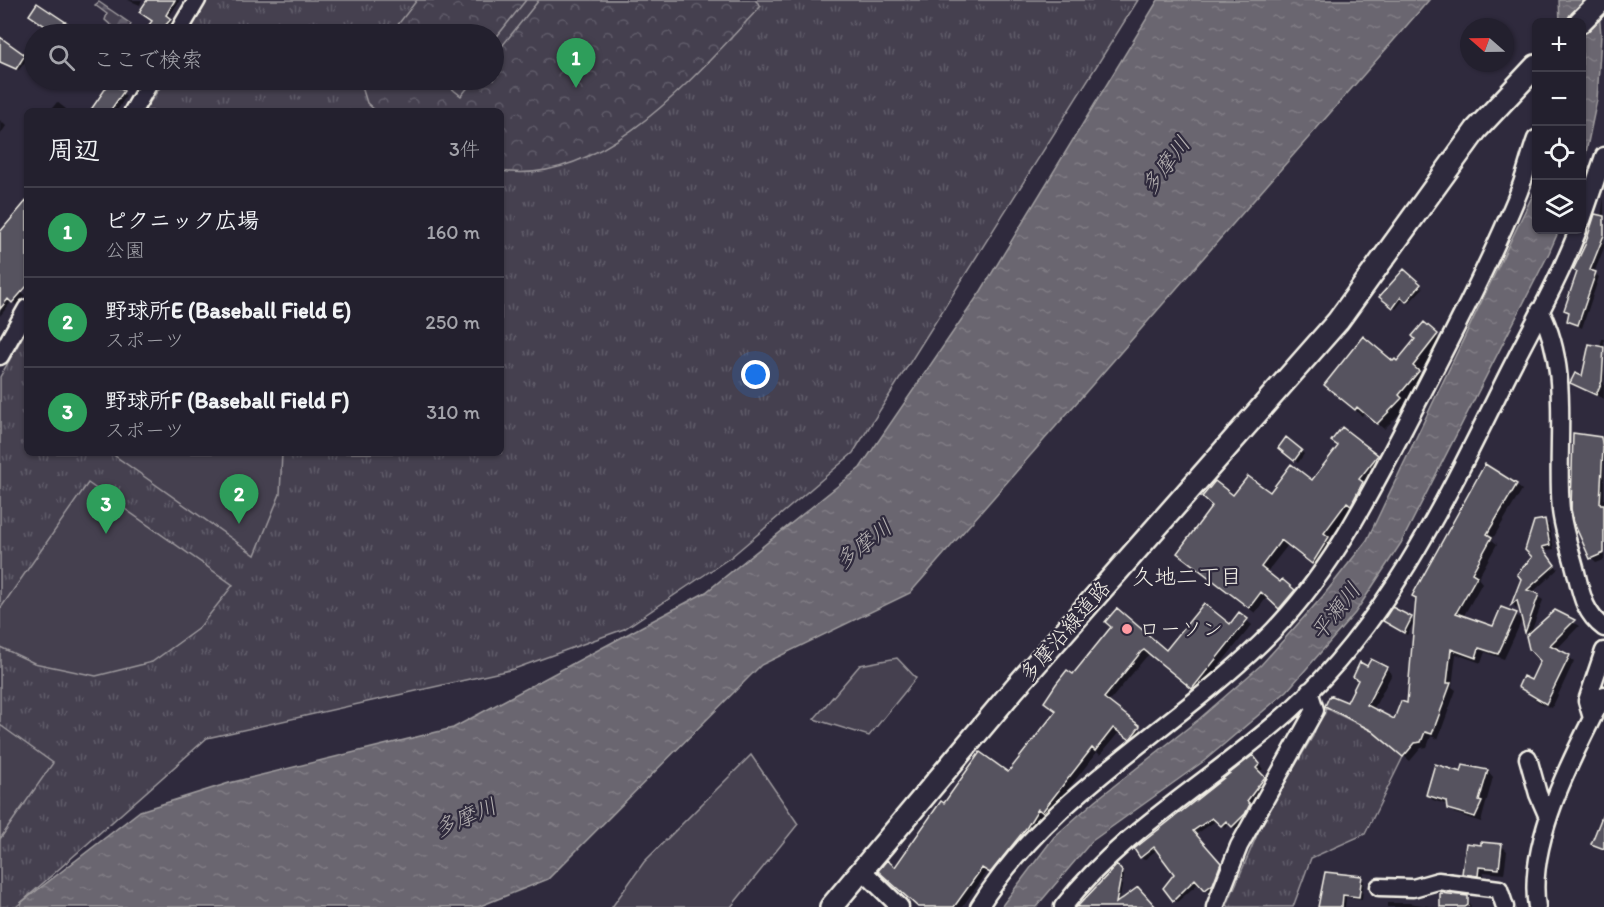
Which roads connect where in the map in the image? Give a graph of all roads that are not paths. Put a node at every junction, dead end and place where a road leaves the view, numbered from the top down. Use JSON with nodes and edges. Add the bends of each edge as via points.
{"nodes":[{"id":1,"x":197,"y":0,"type":"edge"},
{"id":2,"x":1602,"y":0,"type":"edge"},
{"id":3,"x":1584,"y":18,"type":"edge"},
{"id":4,"x":183,"y":24,"type":"edge"},
{"id":5,"x":1532,"y":70,"type":"edge"},
{"id":6,"x":146,"y":90,"type":"edge"},
{"id":7,"x":135,"y":108,"type":"edge"},
{"id":8,"x":1532,"y":151,"type":"edge"},
{"id":9,"x":1604,"y":156,"type":"edge"},
{"id":10,"x":1586,"y":206,"type":"edge"},
{"id":11,"x":1576,"y":234,"type":"edge"},
{"id":12,"x":1540,"y":310,"type":"junction"},
{"id":13,"x":24,"y":313,"type":"edge"},
{"id":14,"x":0,"y":356,"type":"edge"},
{"id":15,"x":1604,"y":628,"type":"edge"},
{"id":16,"x":1604,"y":651,"type":"edge"},
{"id":17,"x":1309,"y":692,"type":"junction"},
{"id":18,"x":1604,"y":695,"type":"edge"},
{"id":19,"x":1592,"y":718,"type":"junction"},
{"id":20,"x":1528,"y":758,"type":"dead end"},
{"id":21,"x":1548,"y":818,"type":"junction"},
{"id":22,"x":862,"y":870,"type":"junction"},
{"id":23,"x":1379,"y":887,"type":"dead end"},
{"id":24,"x":1499,"y":889,"type":"junction"},
{"id":25,"x":831,"y":907,"type":"edge"},
{"id":26,"x":900,"y":907,"type":"edge"},
{"id":27,"x":979,"y":907,"type":"edge"},
{"id":28,"x":1063,"y":907,"type":"edge"},
{"id":29,"x":1215,"y":907,"type":"edge"},
{"id":30,"x":1493,"y":907,"type":"edge"},
{"id":31,"x":1505,"y":907,"type":"edge"},
{"id":32,"x":1537,"y":907,"type":"edge"}],
"edges":[{"from":1,"to":4,"type":"street"},
{"from":2,"to":3,"type":"main road"},
{"from":5,"to":22,"type":"main road","name":"多摩沿線道路","via":[[1476,130],[1338,321],[1021,680]]},
{"from":6,"to":7,"type":"street"},
{"from":8,"to":27,"type":"street","via":[[1517,197],[1436,366],[1343,542],[1262,642],[1066,804],[1032,836]]},
{"from":9,"to":10,"type":"street"},
{"from":11,"to":12,"type":"street"},
{"from":12,"to":15,"type":"street","via":[[1551,334],[1559,376],[1561,511],[1582,601]]},
{"from":12,"to":17,"type":"street","via":[[1422,541],[1355,641]]},
{"from":13,"to":14,"type":"street"},
{"from":16,"to":19,"type":"street","via":[[1587,700]]},
{"from":17,"to":28,"type":"street","via":[[1250,746],[1096,868]]},
{"from":17,"to":29,"type":"street","via":[[1315,710],[1239,846]]},
{"from":18,"to":19,"type":"street"},
{"from":19,"to":21,"type":"street"},
{"from":20,"to":21,"type":"street"},
{"from":21,"to":32,"type":"street","via":[[1535,878]]},
{"from":22,"to":25,"type":"main road","name":"多摩沿線道路"},
{"from":22,"to":26,"type":"street"},
{"from":23,"to":24,"type":"street","via":[[1413,888],[1438,881]]},
{"from":24,"to":30,"type":"street"},
{"from":24,"to":31,"type":"street"}]}
